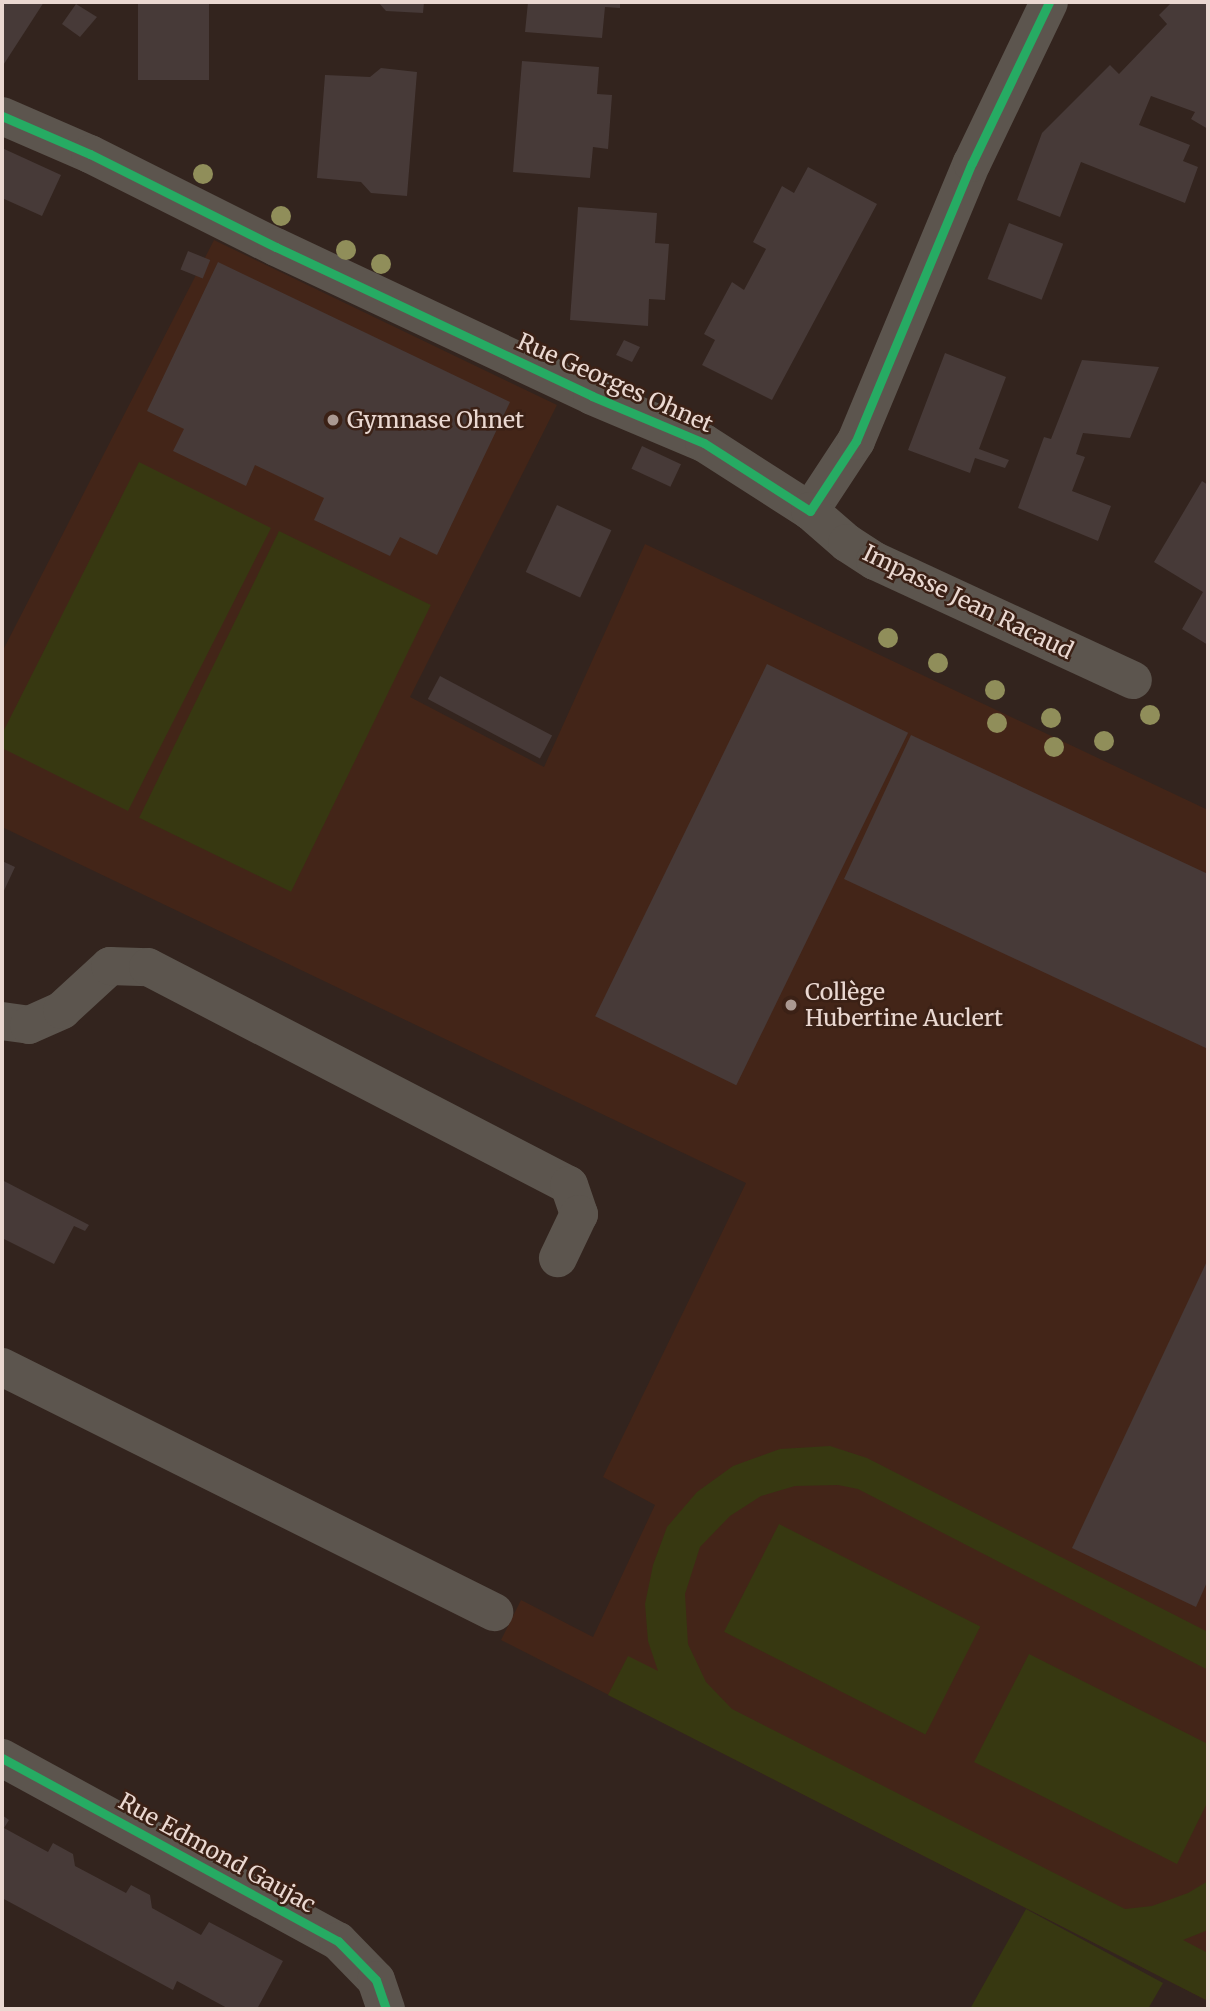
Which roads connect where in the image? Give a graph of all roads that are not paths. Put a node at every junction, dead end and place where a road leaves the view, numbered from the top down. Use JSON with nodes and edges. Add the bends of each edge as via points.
{"nodes":[{"id":1,"x":1049,"y":2,"type":"edge"},
{"id":2,"x":2,"y":116,"type":"edge"},
{"id":3,"x":810,"y":511,"type":"junction"},
{"id":4,"x":1133,"y":680,"type":"dead end"},
{"id":5,"x":2,"y":1021,"type":"edge"},
{"id":6,"x":558,"y":1258,"type":"dead end"},
{"id":7,"x":2,"y":1367,"type":"edge"},
{"id":8,"x":494,"y":1612,"type":"dead end"},
{"id":9,"x":2,"y":1758,"type":"edge"},
{"id":10,"x":386,"y":2009,"type":"edge"}],
"edges":[{"from":1,"to":3,"type":"street","via":[[972,163],[856,442]]},
{"from":2,"to":3,"type":"street","name":"Rue Georges Ohnet","via":[[592,396],[704,443]]},
{"from":3,"to":4,"type":"street","name":"Impasse Jean Racaud","via":[[875,561]]},
{"from":5,"to":6,"type":"street","via":[[29,1025],[62,1010],[110,966],[148,967],[569,1185],[579,1214]]},
{"from":7,"to":8,"type":"street"},
{"from":9,"to":10,"type":"street","name":"Rue Edmond Gaujac","via":[[338,1941],[376,1980]]}]}
